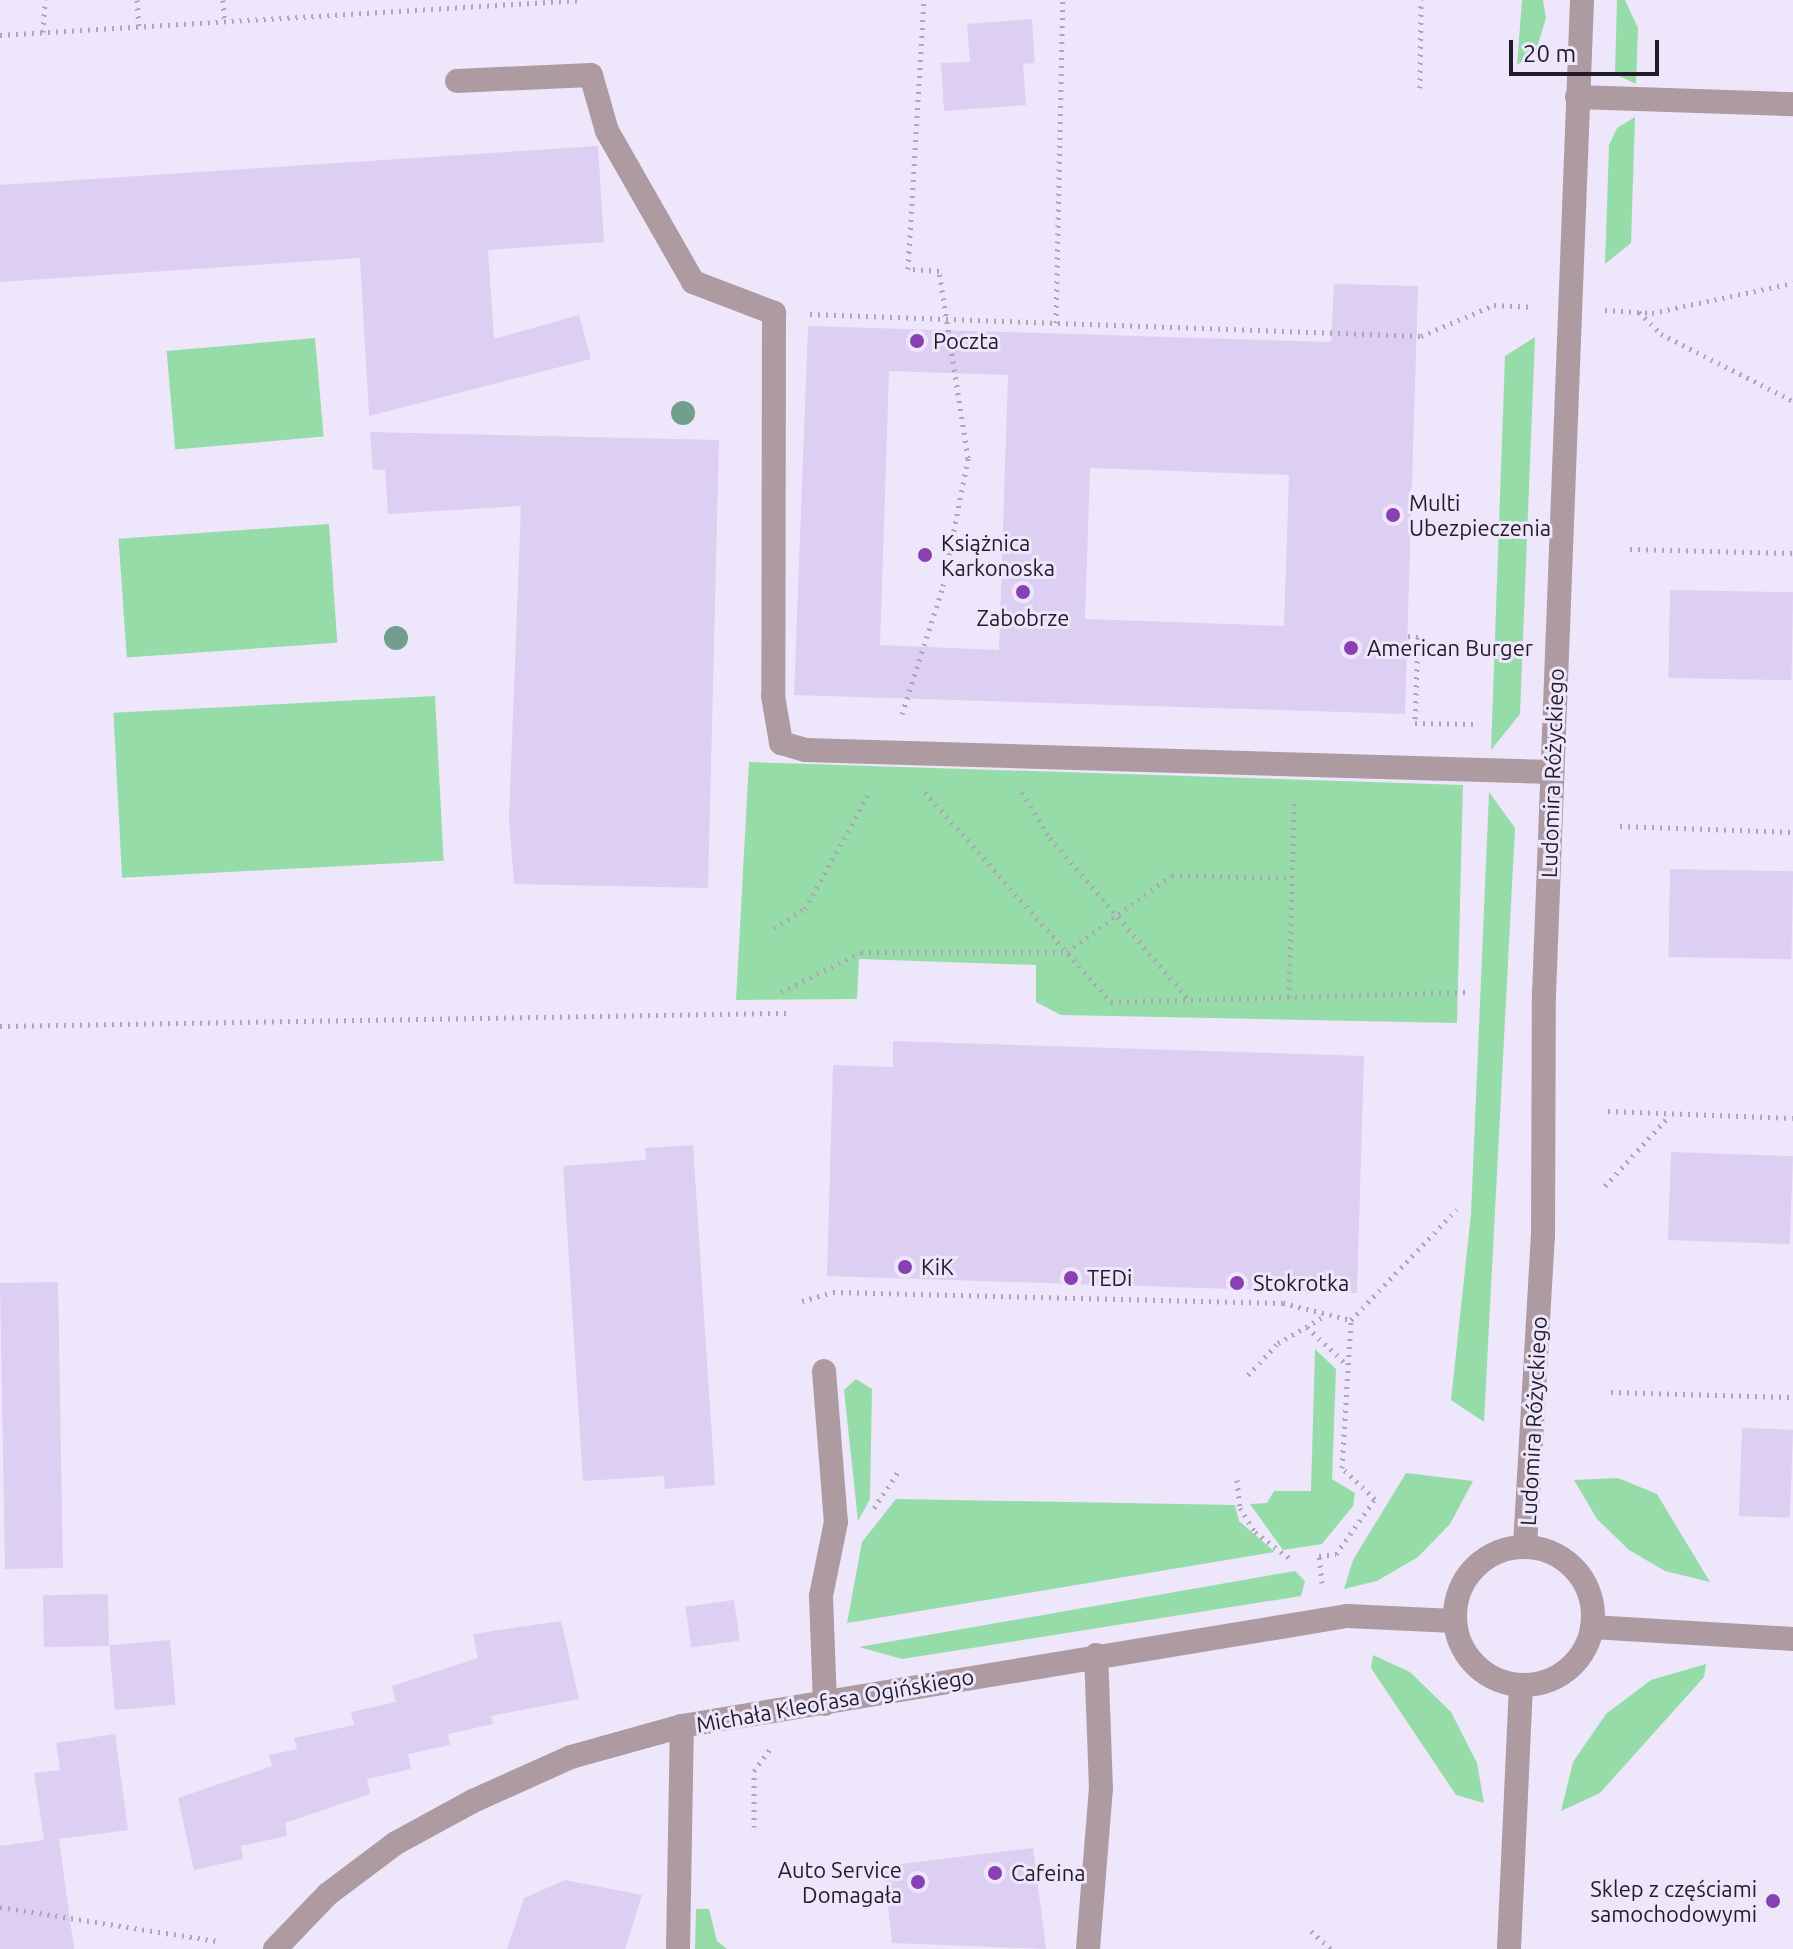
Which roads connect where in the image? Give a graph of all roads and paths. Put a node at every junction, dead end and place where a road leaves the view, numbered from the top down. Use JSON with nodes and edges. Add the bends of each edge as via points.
{"nodes":[{"id":1,"x":45,"y":0,"type":"edge"},
{"id":2,"x":137,"y":0,"type":"edge"},
{"id":3,"x":223,"y":0,"type":"edge"},
{"id":4,"x":582,"y":0,"type":"edge"},
{"id":5,"x":924,"y":0,"type":"edge"},
{"id":6,"x":1063,"y":0,"type":"edge"},
{"id":7,"x":1421,"y":0,"type":"edge"},
{"id":8,"x":1582,"y":0,"type":"edge"},
{"id":9,"x":224,"y":20,"type":"junction"},
{"id":10,"x":139,"y":26,"type":"junction"},
{"id":11,"x":43,"y":32,"type":"junction"},
{"id":12,"x":0,"y":35,"type":"edge"},
{"id":13,"x":457,"y":81,"type":"dead end"},
{"id":14,"x":1420,"y":88,"type":"dead end"},
{"id":15,"x":1577,"y":97,"type":"junction"},
{"id":16,"x":1793,"y":104,"type":"edge"},
{"id":17,"x":1793,"y":283,"type":"edge"},
{"id":18,"x":1537,"y":307,"type":"dead end"},
{"id":19,"x":1603,"y":310,"type":"dead end"},
{"id":20,"x":1638,"y":311,"type":"junction"},
{"id":21,"x":774,"y":313,"type":"junction"},
{"id":22,"x":950,"y":319,"type":"junction"},
{"id":23,"x":1056,"y":323,"type":"junction"},
{"id":24,"x":1793,"y":401,"type":"edge"},
{"id":25,"x":1630,"y":549,"type":"dead end"},
{"id":26,"x":1793,"y":553,"type":"edge"},
{"id":27,"x":1408,"y":636,"type":"dead end"},
{"id":28,"x":1478,"y":724,"type":"dead end"},
{"id":29,"x":889,"y":752,"type":"junction"},
{"id":30,"x":1000,"y":756,"type":"junction"},
{"id":31,"x":1295,"y":765,"type":"junction"},
{"id":32,"x":1552,"y":772,"type":"junction"},
{"id":33,"x":1620,"y":826,"type":"dead end"},
{"id":34,"x":1793,"y":832,"type":"edge"},
{"id":35,"x":1292,"y":878,"type":"junction"},
{"id":36,"x":1113,"y":914,"type":"junction"},
{"id":37,"x":774,"y":928,"type":"dead end"},
{"id":38,"x":1067,"y":952,"type":"junction"},
{"id":39,"x":781,"y":992,"type":"dead end"},
{"id":40,"x":1469,"y":992,"type":"dead end"},
{"id":41,"x":1289,"y":997,"type":"junction"},
{"id":42,"x":1192,"y":1003,"type":"junction"},
{"id":43,"x":786,"y":1013,"type":"dead end"},
{"id":44,"x":0,"y":1026,"type":"edge"},
{"id":45,"x":1608,"y":1111,"type":"dead end"},
{"id":46,"x":1671,"y":1114,"type":"junction"},
{"id":47,"x":1793,"y":1118,"type":"edge"},
{"id":48,"x":1605,"y":1186,"type":"dead end"},
{"id":49,"x":1457,"y":1209,"type":"dead end"},
{"id":50,"x":802,"y":1301,"type":"dead end"},
{"id":51,"x":1321,"y":1318,"type":"junction"},
{"id":52,"x":1351,"y":1320,"type":"junction"},
{"id":53,"x":1307,"y":1326,"type":"junction"},
{"id":54,"x":1347,"y":1364,"type":"junction"},
{"id":55,"x":824,"y":1371,"type":"dead end"},
{"id":56,"x":1248,"y":1375,"type":"dead end"},
{"id":57,"x":1611,"y":1392,"type":"dead end"},
{"id":58,"x":1793,"y":1397,"type":"edge"},
{"id":59,"x":1237,"y":1480,"type":"dead end"},
{"id":60,"x":1525,"y":1546,"type":"junction"},
{"id":61,"x":1292,"y":1560,"type":"dead end"},
{"id":62,"x":1323,"y":1592,"type":"dead end"},
{"id":63,"x":1454,"y":1621,"type":"junction"},
{"id":64,"x":1592,"y":1627,"type":"junction"},
{"id":65,"x":1793,"y":1639,"type":"edge"},
{"id":66,"x":1096,"y":1655,"type":"junction"},
{"id":67,"x":1521,"y":1685,"type":"junction"},
{"id":68,"x":825,"y":1704,"type":"junction"},
{"id":69,"x":682,"y":1726,"type":"junction"},
{"id":70,"x":775,"y":1743,"type":"dead end"},
{"id":71,"x":754,"y":1827,"type":"dead end"},
{"id":72,"x":0,"y":1907,"type":"edge"},
{"id":73,"x":1311,"y":1931,"type":"dead end"},
{"id":74,"x":218,"y":1941,"type":"dead end"},
{"id":75,"x":275,"y":1949,"type":"edge"},
{"id":76,"x":678,"y":1949,"type":"edge"},
{"id":77,"x":1088,"y":1949,"type":"edge"},
{"id":78,"x":1331,"y":1949,"type":"edge"},
{"id":79,"x":1509,"y":1949,"type":"edge"}],
"edges":[{"from":1,"to":11,"type":"path"},
{"from":2,"to":10,"type":"path"},
{"from":3,"to":9,"type":"path"},
{"from":4,"to":9,"type":"path"},
{"from":5,"to":22,"type":"path","via":[[908,269],[939,271]]},
{"from":6,"to":23,"type":"path"},
{"from":7,"to":14,"type":"path"},
{"from":8,"to":15,"type":"street","name":"Ludomira Różyckiego"},
{"from":9,"to":10,"type":"path"},
{"from":10,"to":11,"type":"path"},
{"from":11,"to":12,"type":"path"},
{"from":13,"to":21,"type":"street","via":[[591,75],[607,131],[693,282]]},
{"from":15,"to":16,"type":"street"},
{"from":15,"to":32,"type":"street","name":"Ludomira Różyckiego"},
{"from":17,"to":20,"type":"path"},
{"from":18,"to":23,"type":"path","via":[[1494,305],[1421,336]]},
{"from":19,"to":20,"type":"path"},
{"from":20,"to":24,"type":"path","via":[[1661,334]]},
{"from":21,"to":22,"type":"path"},
{"from":21,"to":29,"type":"street","via":[[773,723],[781,743],[805,750]]},
{"from":22,"to":23,"type":"path"},
{"from":22,"to":29,"type":"path","via":[[968,458],[943,586]]},
{"from":25,"to":26,"type":"path"},
{"from":27,"to":28,"type":"path","via":[[1418,637],[1415,723]]},
{"from":29,"to":30,"type":"street"},
{"from":29,"to":37,"type":"path","via":[[805,909]]},
{"from":29,"to":38,"type":"path"},
{"from":30,"to":31,"type":"street"},
{"from":30,"to":36,"type":"path","via":[[1050,838]]},
{"from":31,"to":32,"type":"street"},
{"from":31,"to":35,"type":"path"},
{"from":32,"to":60,"type":"street","name":"Ludomira Różyckiego","via":[[1543,1237]]},
{"from":33,"to":34,"type":"path"},
{"from":35,"to":36,"type":"path","via":[[1172,875]]},
{"from":35,"to":41,"type":"path"},
{"from":36,"to":38,"type":"path"},
{"from":36,"to":42,"type":"path"},
{"from":38,"to":39,"type":"path","via":[[861,952]]},
{"from":38,"to":42,"type":"path","via":[[1111,1002]]},
{"from":40,"to":41,"type":"path"},
{"from":41,"to":42,"type":"path"},
{"from":43,"to":44,"type":"path"},
{"from":45,"to":46,"type":"path"},
{"from":46,"to":47,"type":"path"},
{"from":46,"to":48,"type":"path"},
{"from":49,"to":52,"type":"path"},
{"from":50,"to":51,"type":"path","via":[[833,1292],[1283,1303]]},
{"from":51,"to":52,"type":"path"},
{"from":51,"to":53,"type":"path"},
{"from":52,"to":54,"type":"path"},
{"from":53,"to":54,"type":"path"},
{"from":53,"to":56,"type":"path","via":[[1278,1343]]},
{"from":54,"to":62,"type":"path","via":[[1342,1468],[1375,1499],[1336,1554],[1319,1556]]},
{"from":55,"to":68,"type":"street","via":[[836,1522],[819,1625]]},
{"from":57,"to":58,"type":"path"},
{"from":59,"to":61,"type":"path","via":[[1240,1508],[1255,1532]]},
{"from":60,"to":63,"type":"street","via":[[1497,1552],[1473,1567],[1458,1592]]},
{"from":60,"to":64,"type":"street","via":[[1549,1551],[1584,1581]]},
{"from":63,"to":66,"type":"street","name":"Michała Kleofasa Ogińskiego","via":[[1347,1616]]},
{"from":63,"to":67,"type":"street","via":[[1475,1666]]},
{"from":64,"to":65,"type":"street"},
{"from":64,"to":67,"type":"street","via":[[1568,1669]]},
{"from":66,"to":68,"type":"street","name":"Michała Kleofasa Ogińskiego"},
{"from":66,"to":77,"type":"street","via":[[1101,1789]]},
{"from":67,"to":79,"type":"street"},
{"from":68,"to":69,"type":"street","name":"Michała Kleofasa Ogińskiego"},
{"from":69,"to":75,"type":"street","name":"Michała Kleofasa Ogińskiego","via":[[571,1757],[396,1843],[328,1894]]},
{"from":69,"to":76,"type":"street"},
{"from":70,"to":71,"type":"path","via":[[754,1771]]},
{"from":72,"to":74,"type":"path"},
{"from":73,"to":78,"type":"path"}]}
